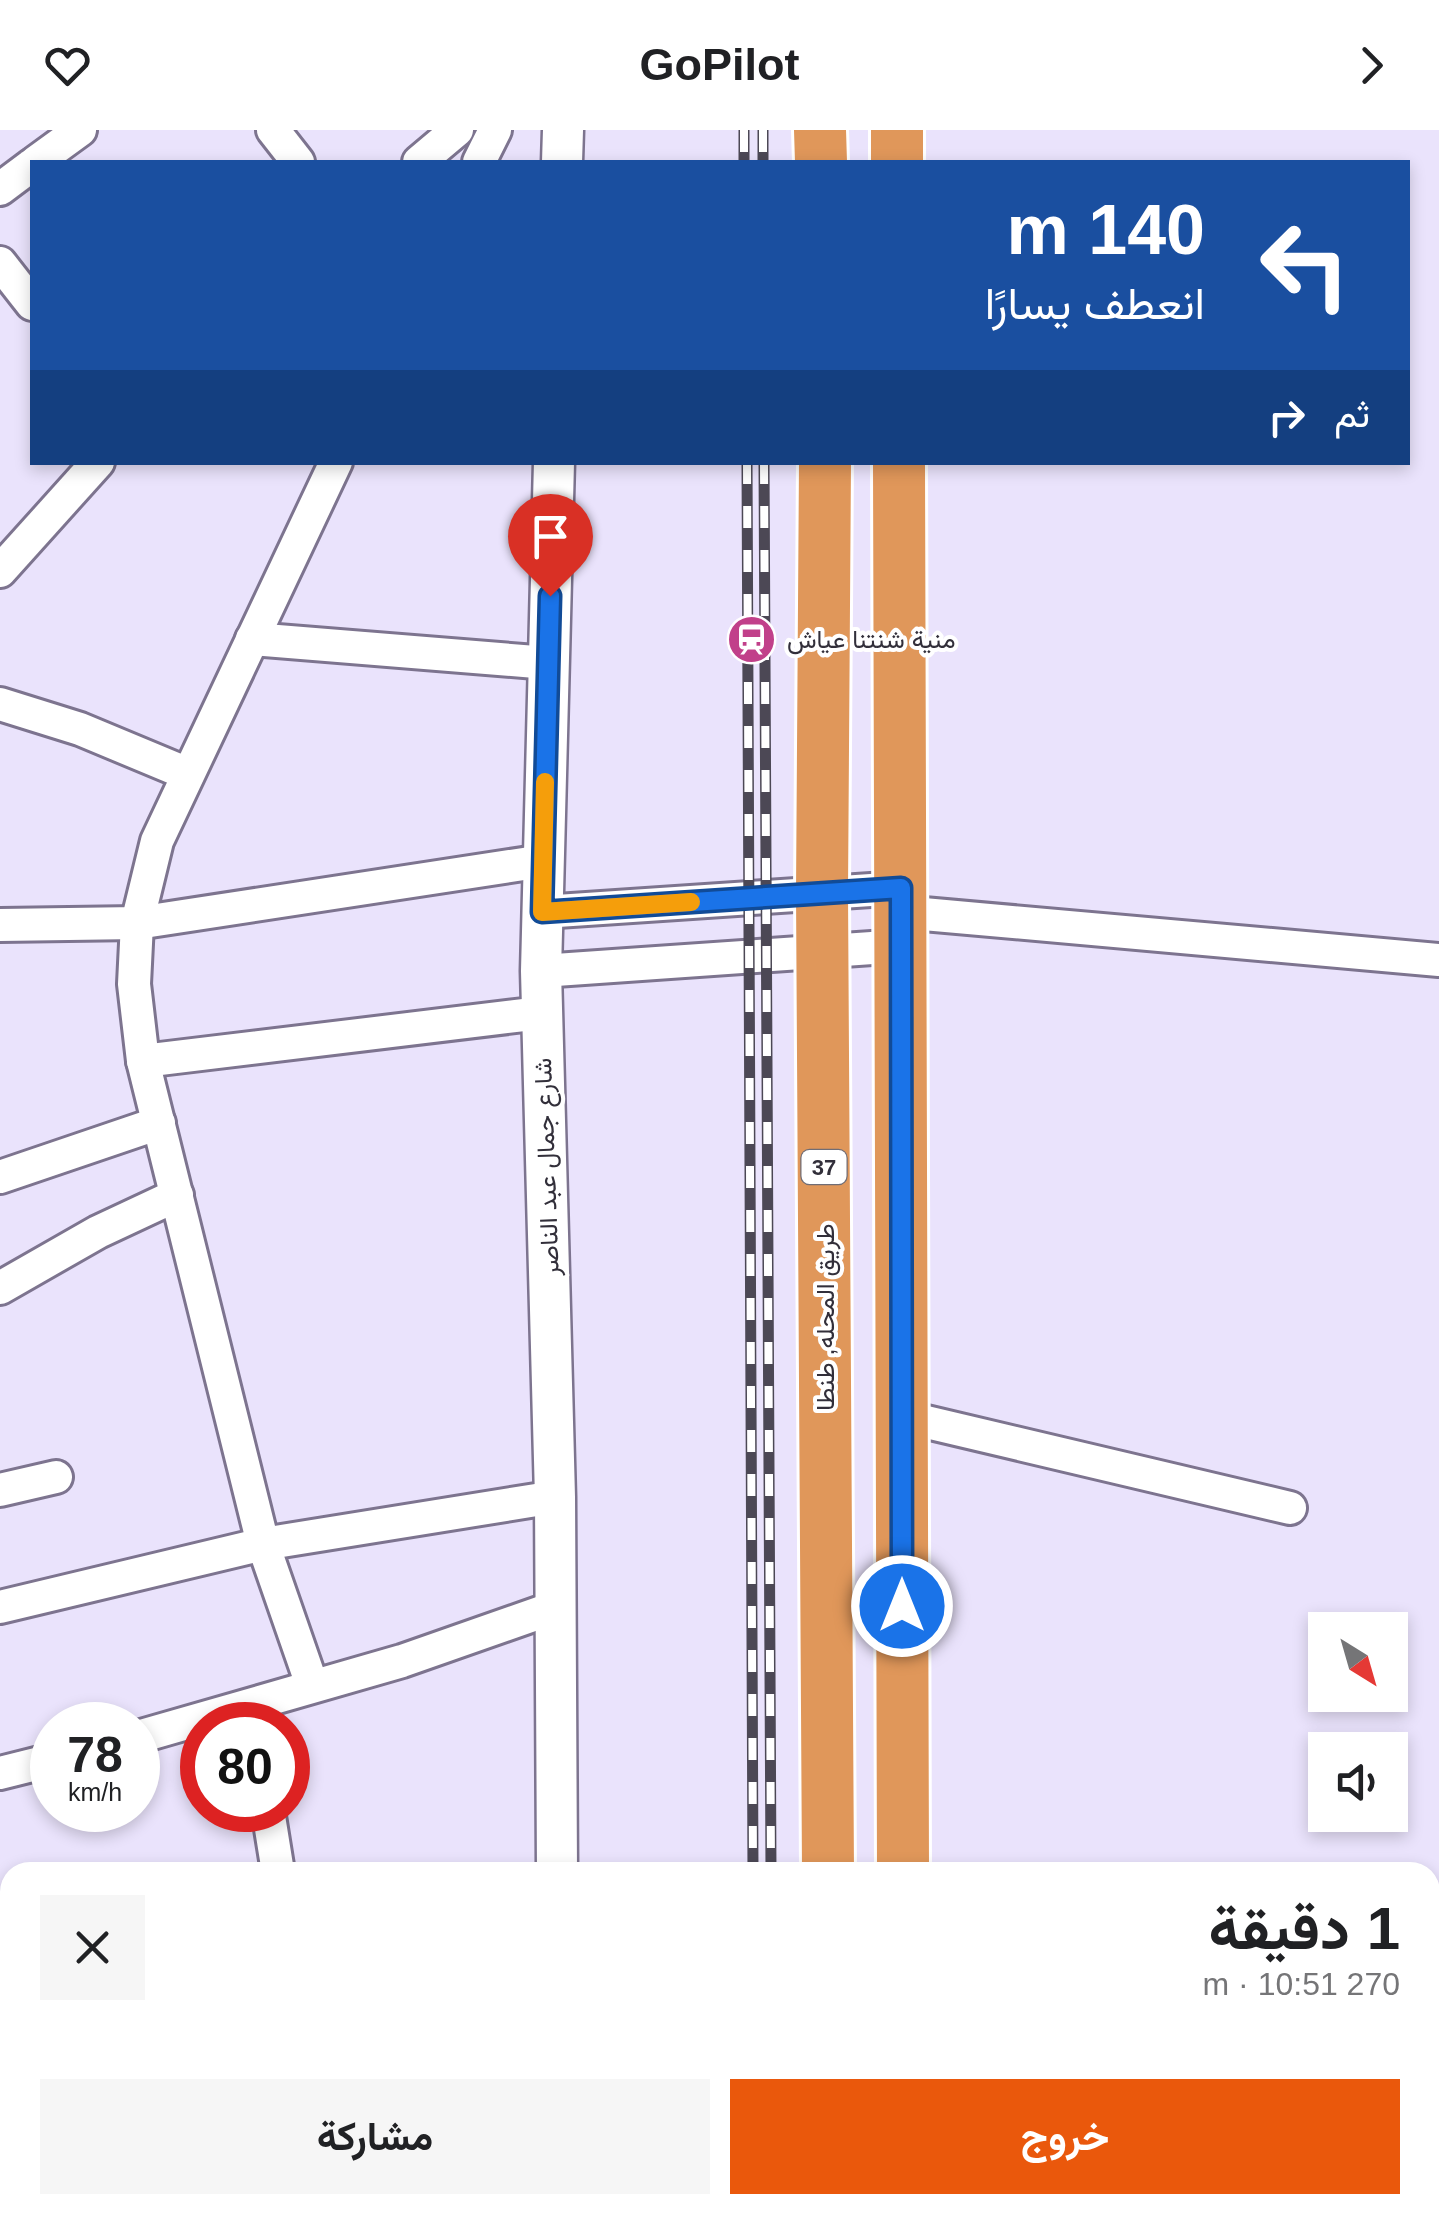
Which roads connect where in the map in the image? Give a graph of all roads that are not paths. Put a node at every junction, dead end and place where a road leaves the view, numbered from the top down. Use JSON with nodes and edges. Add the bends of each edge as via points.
{"nodes":[{"id":1,"x":80,"y":130,"type":"edge"},
{"id":2,"x":274,"y":130,"type":"edge"},
{"id":3,"x":456,"y":130,"type":"edge"},
{"id":4,"x":495,"y":130,"type":"edge"},
{"id":5,"x":563,"y":130,"type":"edge"},
{"id":6,"x":820,"y":130,"type":"edge"},
{"id":7,"x":897,"y":130,"type":"edge"},
{"id":8,"x":39,"y":160,"type":"edge"},
{"id":9,"x":296,"y":160,"type":"edge"},
{"id":10,"x":421,"y":160,"type":"edge"},
{"id":11,"x":480,"y":160,"type":"edge"},
{"id":12,"x":562,"y":160,"type":"edge"},
{"id":13,"x":821,"y":160,"type":"edge"},
{"id":14,"x":897,"y":160,"type":"edge"},
{"id":15,"x":30,"y":167,"type":"edge"},
{"id":16,"x":0,"y":189,"type":"edge"},
{"id":17,"x":0,"y":262,"type":"edge"},
{"id":18,"x":30,"y":301,"type":"edge"},
{"id":19,"x":95,"y":465,"type":"edge"},
{"id":20,"x":335,"y":465,"type":"edge"},
{"id":21,"x":554,"y":465,"type":"edge"},
{"id":22,"x":824,"y":465,"type":"edge"},
{"id":23,"x":899,"y":465,"type":"edge"},
{"id":24,"x":0,"y":571,"type":"edge"},
{"id":25,"x":252,"y":639,"type":"junction"},
{"id":26,"x":548,"y":663,"type":"junction"},
{"id":27,"x":0,"y":704,"type":"edge"},
{"id":28,"x":188,"y":774,"type":"junction"},
{"id":29,"x":543,"y":861,"type":"junction"},
{"id":30,"x":822,"y":892,"type":"junction"},
{"id":31,"x":561,"y":911,"type":"junction"},
{"id":32,"x":901,"y":916,"type":"junction"},
{"id":33,"x":137,"y":923,"type":"junction"},
{"id":34,"x":0,"y":925,"type":"edge"},
{"id":35,"x":823,"y":949,"type":"junction"},
{"id":36,"x":1439,"y":960,"type":"edge"},
{"id":37,"x":541,"y":972,"type":"junction"},
{"id":38,"x":541,"y":1013,"type":"junction"},
{"id":39,"x":142,"y":1060,"type":"junction"},
{"id":40,"x":159,"y":1123,"type":"junction"},
{"id":41,"x":0,"y":1177,"type":"edge"},
{"id":42,"x":177,"y":1194,"type":"junction"},
{"id":43,"x":0,"y":1288,"type":"edge"},
{"id":44,"x":901,"y":1416,"type":"junction"},
{"id":45,"x":56,"y":1478,"type":"dead end"},
{"id":46,"x":0,"y":1490,"type":"edge"},
{"id":47,"x":555,"y":1497,"type":"junction"},
{"id":48,"x":1290,"y":1508,"type":"dead end"},
{"id":49,"x":264,"y":1544,"type":"junction"},
{"id":50,"x":0,"y":1607,"type":"edge"},
{"id":51,"x":556,"y":1608,"type":"junction"},
{"id":52,"x":312,"y":1685,"type":"junction"},
{"id":53,"x":277,"y":1702,"type":"edge"},
{"id":54,"x":30,"y":1765,"type":"edge"},
{"id":55,"x":0,"y":1772,"type":"edge"},
{"id":56,"x":272,"y":1832,"type":"edge"},
{"id":57,"x":276,"y":1862,"type":"edge"},
{"id":58,"x":557,"y":1862,"type":"edge"},
{"id":59,"x":828,"y":1862,"type":"edge"},
{"id":60,"x":904,"y":1862,"type":"edge"}],
"edges":[{"from":1,"to":8,"type":"street"},
{"from":2,"to":9,"type":"street"},
{"from":3,"to":10,"type":"street"},
{"from":4,"to":11,"type":"street"},
{"from":5,"to":12,"type":"street"},
{"from":6,"to":13,"type":"highway"},
{"from":7,"to":14,"type":"highway"},
{"from":15,"to":16,"type":"street"},
{"from":17,"to":18,"type":"street"},
{"from":19,"to":24,"type":"street"},
{"from":20,"to":25,"type":"street"},
{"from":21,"to":26,"type":"street","name":"شارع جمال عبد الناصر"},
{"from":22,"to":30,"type":"highway","name":"طريق المحله, طنطا","number":"37"},
{"from":23,"to":32,"type":"highway"},
{"from":25,"to":26,"type":"street"},
{"from":25,"to":28,"type":"street"},
{"from":26,"to":29,"type":"street","name":"شارع جمال عبد الناصر"},
{"from":27,"to":28,"type":"street"},
{"from":28,"to":33,"type":"street","via":[[157,841]]},
{"from":29,"to":31,"type":"street","name":"شارع جمال عبد الناصر"},
{"from":29,"to":33,"type":"street"},
{"from":30,"to":31,"type":"street"},
{"from":30,"to":32,"type":"street"},
{"from":30,"to":35,"type":"highway","name":"طريق المحله, طنطا","number":"37"},
{"from":31,"to":37,"type":"street","name":"شارع جمال عبد الناصر"},
{"from":32,"to":35,"type":"street"},
{"from":32,"to":36,"type":"street"},
{"from":32,"to":44,"type":"highway"},
{"from":33,"to":34,"type":"street"},
{"from":33,"to":39,"type":"street","via":[[134,984]]},
{"from":35,"to":37,"type":"street"},
{"from":35,"to":59,"type":"highway","name":"طريق المحله, طنطا","number":"37"},
{"from":37,"to":38,"type":"street","name":"شارع جمال عبد الناصر"},
{"from":38,"to":39,"type":"street"},
{"from":38,"to":47,"type":"street","name":"شارع جمال عبد الناصر"},
{"from":39,"to":40,"type":"street"},
{"from":40,"to":41,"type":"street"},
{"from":40,"to":42,"type":"street"},
{"from":42,"to":43,"type":"street"},
{"from":42,"to":49,"type":"street"},
{"from":44,"to":48,"type":"street"},
{"from":44,"to":60,"type":"highway"},
{"from":45,"to":46,"type":"street"},
{"from":47,"to":49,"type":"street"},
{"from":47,"to":51,"type":"street","name":"شارع جمال عبد الناصر"},
{"from":49,"to":50,"type":"street"},
{"from":49,"to":52,"type":"street"},
{"from":51,"to":52,"type":"street"},
{"from":51,"to":58,"type":"street","name":"شارع جمال عبد الناصر"},
{"from":52,"to":53,"type":"street"},
{"from":54,"to":55,"type":"street"},
{"from":56,"to":57,"type":"street"}]}
